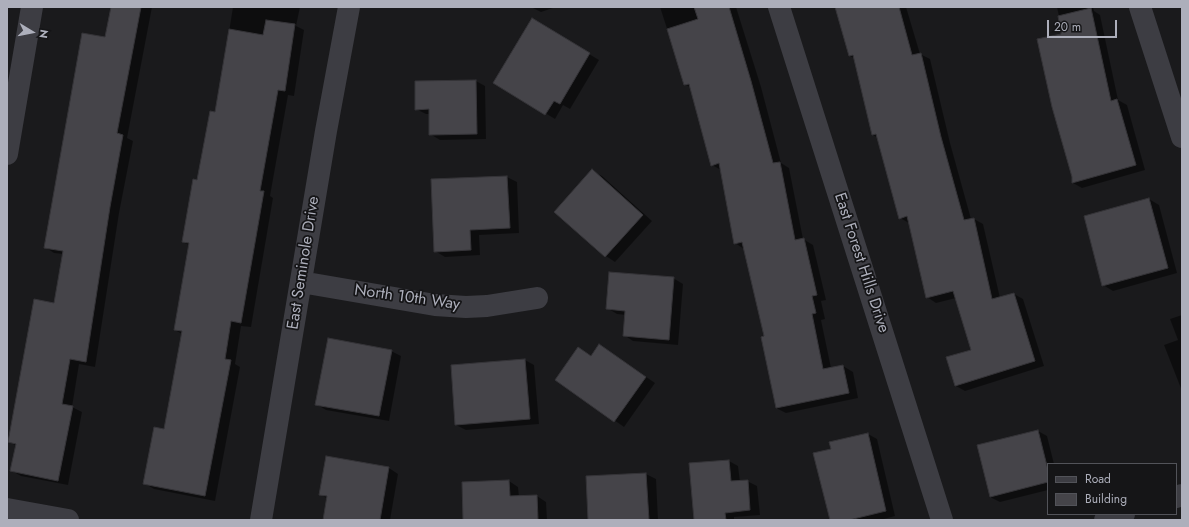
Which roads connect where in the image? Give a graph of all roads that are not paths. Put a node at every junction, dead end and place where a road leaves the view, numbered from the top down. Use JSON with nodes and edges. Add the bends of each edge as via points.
{"nodes":[{"id":1,"x":32,"y":7,"type":"edge"},
{"id":2,"x":349,"y":7,"type":"edge"},
{"id":3,"x":779,"y":7,"type":"edge"},
{"id":4,"x":1140,"y":7,"type":"edge"},
{"id":5,"x":1182,"y":137,"type":"edge"},
{"id":6,"x":7,"y":154,"type":"edge"},
{"id":7,"x":301,"y":282,"type":"junction"},
{"id":8,"x":537,"y":298,"type":"dead end"},
{"id":9,"x":7,"y":509,"type":"edge"},
{"id":10,"x":1121,"y":515,"type":"edge"},
{"id":11,"x":68,"y":520,"type":"edge"},
{"id":12,"x":261,"y":520,"type":"edge"},
{"id":13,"x":942,"y":520,"type":"edge"},
{"id":14,"x":1105,"y":520,"type":"edge"}],
"edges":[{"from":1,"to":6,"type":"street"},
{"from":2,"to":7,"type":"street","name":"East Seminole Drive"},
{"from":3,"to":13,"type":"street","name":"East Forest Hills Drive"},
{"from":4,"to":5,"type":"street"},
{"from":7,"to":8,"type":"street","name":"North 10th Way","via":[[435,305],[487,306]]},
{"from":7,"to":12,"type":"street","name":"East Seminole Drive"},
{"from":9,"to":11,"type":"street"},
{"from":10,"to":14,"type":"street"}]}
